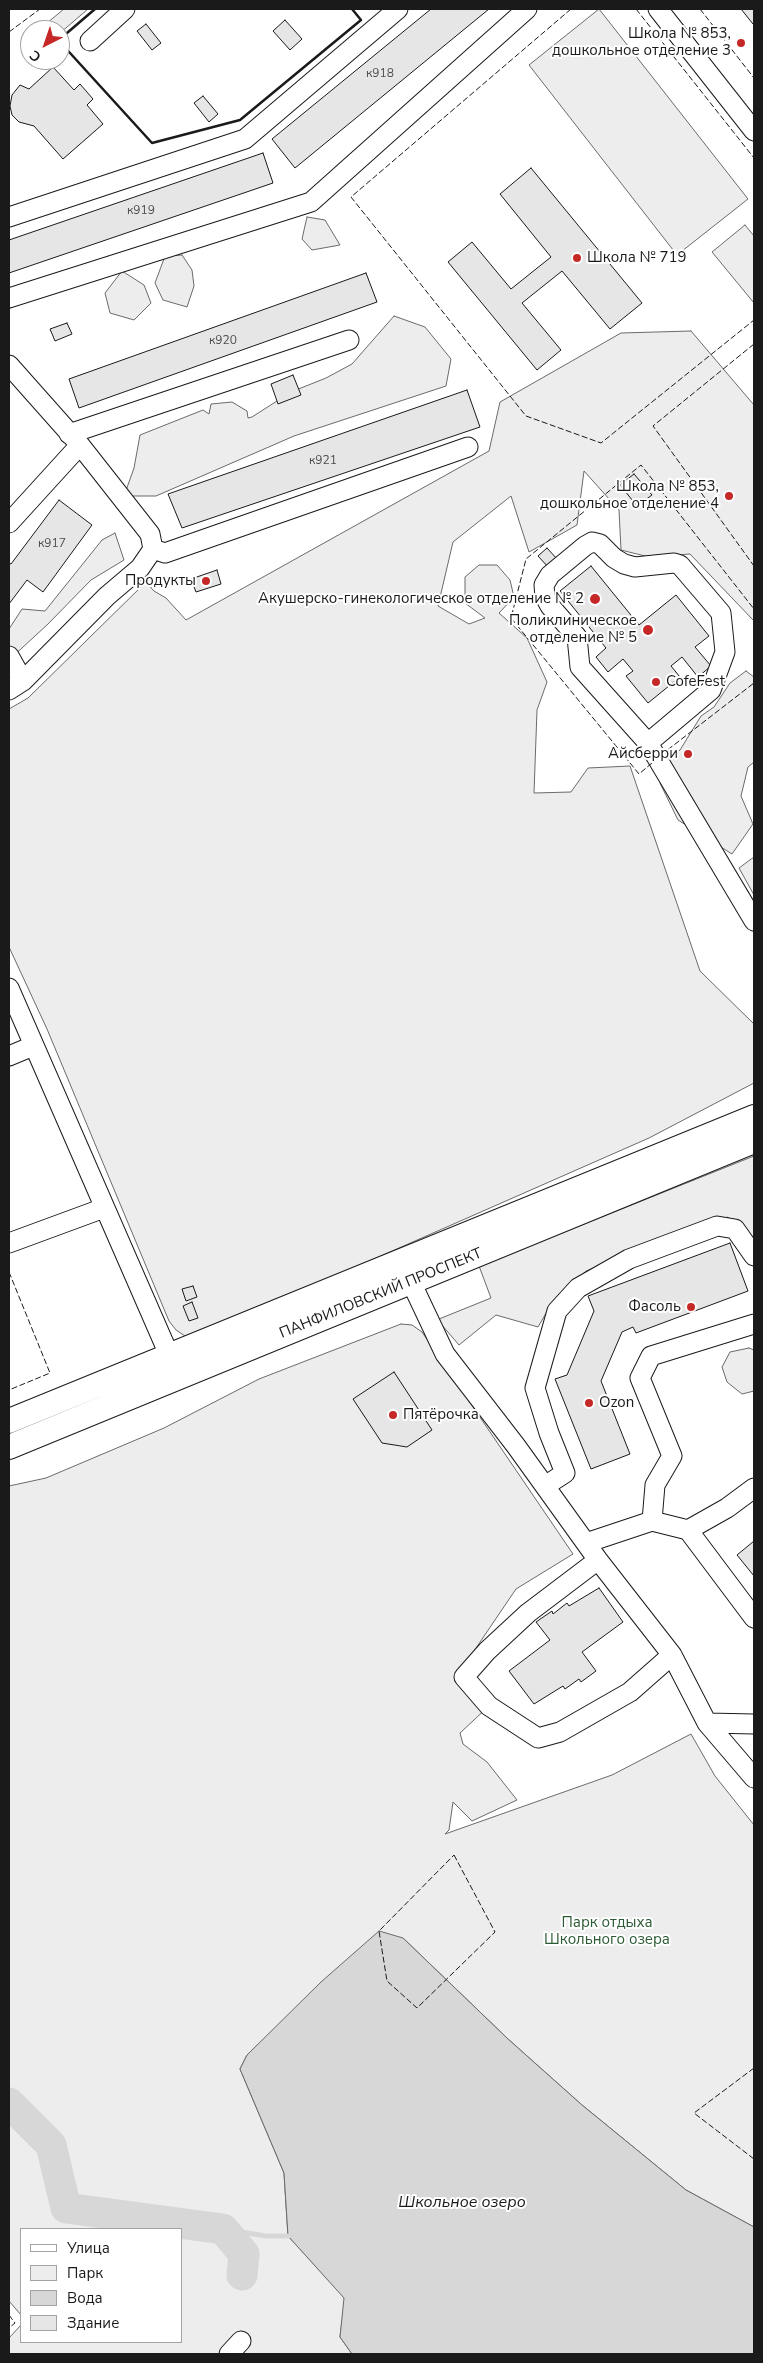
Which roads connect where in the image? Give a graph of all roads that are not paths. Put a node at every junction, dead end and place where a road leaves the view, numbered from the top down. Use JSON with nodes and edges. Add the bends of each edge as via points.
{"nodes":[{"id":1,"x":125,"y":9,"type":"edge"},
{"id":2,"x":398,"y":9,"type":"edge"},
{"id":3,"x":527,"y":9,"type":"edge"},
{"id":4,"x":658,"y":9,"type":"edge"},
{"id":5,"x":90,"y":41,"type":"dead end"},
{"id":6,"x":754,"y":131,"type":"edge"},
{"id":7,"x":9,"y":217,"type":"edge"},
{"id":8,"x":9,"y":298,"type":"edge"},
{"id":9,"x":349,"y":340,"type":"dead end"},
{"id":10,"x":9,"y":365,"type":"edge"},
{"id":11,"x":75,"y":439,"type":"junction"},
{"id":12,"x":468,"y":447,"type":"dead end"},
{"id":13,"x":9,"y":523,"type":"edge"},
{"id":14,"x":154,"y":549,"type":"junction"},
{"id":15,"x":9,"y":656,"type":"edge"},
{"id":16,"x":16,"y":686,"type":"edge"},
{"id":17,"x":648,"y":743,"type":"junction"},
{"id":18,"x":754,"y":921,"type":"edge"},
{"id":19,"x":9,"y":988,"type":"edge"},
{"id":20,"x":33,"y":1046,"type":"junction"},
{"id":21,"x":9,"y":1056,"type":"edge"},
{"id":22,"x":754,"y":1117,"type":"edge"},
{"id":23,"x":754,"y":1141,"type":"edge"},
{"id":24,"x":104,"y":1208,"type":"junction"},
{"id":25,"x":9,"y":1243,"type":"edge"},
{"id":26,"x":754,"y":1256,"type":"edge"},
{"id":27,"x":411,"y":1282,"type":"junction"},
{"id":28,"x":754,"y":1324,"type":"edge"},
{"id":29,"x":170,"y":1357,"type":"junction"},
{"id":30,"x":9,"y":1421,"type":"edge"},
{"id":31,"x":9,"y":1447,"type":"edge"},
{"id":32,"x":545,"y":1486,"type":"junction"},
{"id":33,"x":754,"y":1488,"type":"edge"},
{"id":34,"x":652,"y":1521,"type":"junction"},
{"id":35,"x":688,"y":1530,"type":"junction"},
{"id":36,"x":586,"y":1543,"type":"junction"},
{"id":37,"x":598,"y":1560,"type":"junction"},
{"id":38,"x":754,"y":1618,"type":"edge"},
{"id":39,"x":672,"y":1655,"type":"junction"},
{"id":40,"x":707,"y":1723,"type":"junction"},
{"id":41,"x":754,"y":1724,"type":"edge"},
{"id":42,"x":754,"y":1778,"type":"edge"}],
"edges":[{"from":1,"to":5,"type":"street"},
{"from":2,"to":7,"type":"street","via":[[245,139]]},
{"from":3,"to":8,"type":"street","via":[[311,202]]},
{"from":4,"to":6,"type":"street"},
{"from":9,"to":11,"type":"street"},
{"from":10,"to":11,"type":"street"},
{"from":11,"to":13,"type":"street"},
{"from":11,"to":14,"type":"street","via":[[150,534]]},
{"from":12,"to":14,"type":"street","via":[[165,553]]},
{"from":14,"to":16,"type":"street","via":[[140,568]]},
{"from":15,"to":16,"type":"street"},
{"from":17,"to":17,"type":"street","via":[[711,690],[725,652],[721,613],[680,565],[635,567],[624,564],[600,544],[592,542],[550,575],[544,585],[544,597],[577,637],[580,667]]},
{"from":17,"to":18,"type":"street"},
{"from":19,"to":20,"type":"street"},
{"from":20,"to":21,"type":"street"},
{"from":20,"to":24,"type":"street"},
{"from":22,"to":29,"type":"main road","name":"ПАНФИЛОВСКИЙ ПРОСПЕКТ"},
{"from":23,"to":27,"type":"main road","name":"ПАНФИЛОВСКИЙ ПРОСПЕКТ"},
{"from":24,"to":25,"type":"street"},
{"from":24,"to":29,"type":"street"},
{"from":26,"to":32,"type":"street","via":[[735,1229],[718,1226],[629,1259],[578,1288],[557,1311],[535,1388],[565,1473]]},
{"from":27,"to":31,"type":"main road","name":"ПАНФИЛОВСКИЙ ПРОСПЕКТ"},
{"from":27,"to":32,"type":"street","via":[[445,1354]]},
{"from":28,"to":34,"type":"street","via":[[651,1356],[640,1378],[672,1456],[655,1485]]},
{"from":29,"to":30,"type":"main road","name":"ПАНФИЛОВСКИЙ ПРОСПЕКТ"},
{"from":32,"to":36,"type":"street"},
{"from":33,"to":35,"type":"street"},
{"from":34,"to":35,"type":"street"},
{"from":34,"to":36,"type":"street"},
{"from":35,"to":38,"type":"street"},
{"from":36,"to":37,"type":"street"},
{"from":37,"to":39,"type":"street"},
{"from":37,"to":39,"type":"street","via":[[528,1613],[464,1677],[489,1706],[538,1738],[560,1732],[630,1692]]},
{"from":39,"to":40,"type":"street"},
{"from":40,"to":41,"type":"street"},
{"from":40,"to":42,"type":"street"}]}
